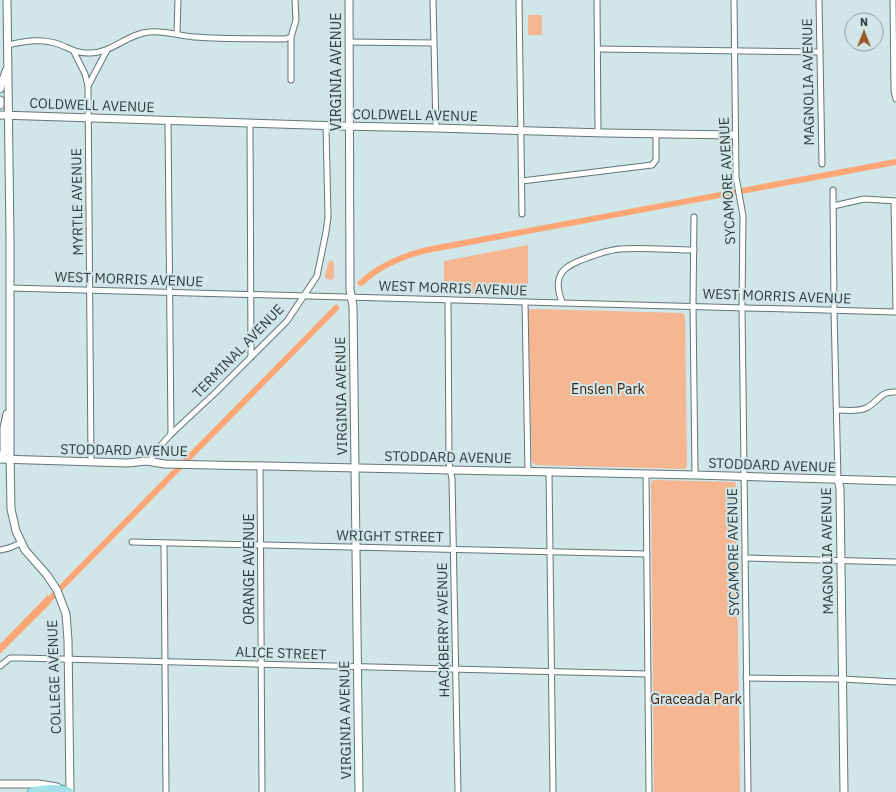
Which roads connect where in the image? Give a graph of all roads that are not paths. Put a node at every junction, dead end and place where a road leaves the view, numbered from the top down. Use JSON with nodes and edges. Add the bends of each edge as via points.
{"nodes":[{"id":1,"x":7,"y":0,"type":"edge"},
{"id":2,"x":178,"y":0,"type":"edge"},
{"id":3,"x":295,"y":0,"type":"edge"},
{"id":4,"x":349,"y":0,"type":"edge"},
{"id":5,"x":434,"y":0,"type":"edge"},
{"id":6,"x":519,"y":0,"type":"edge"},
{"id":7,"x":597,"y":0,"type":"edge"},
{"id":8,"x":734,"y":0,"type":"edge"},
{"id":9,"x":819,"y":0,"type":"edge"},
{"id":10,"x":893,"y":0,"type":"edge"},
{"id":11,"x":177,"y":34,"type":"junction"},
{"id":12,"x":292,"y":35,"type":"junction"},
{"id":13,"x":349,"y":42,"type":"junction"},
{"id":14,"x":434,"y":43,"type":"junction"},
{"id":15,"x":7,"y":45,"type":"junction"},
{"id":16,"x":598,"y":49,"type":"junction"},
{"id":17,"x":107,"y":50,"type":"junction"},
{"id":18,"x":734,"y":51,"type":"junction"},
{"id":19,"x":74,"y":52,"type":"junction"},
{"id":20,"x":820,"y":52,"type":"junction"},
{"id":21,"x":7,"y":67,"type":"junction"},
{"id":22,"x":291,"y":80,"type":"dead end"},
{"id":23,"x":88,"y":86,"type":"junction"},
{"id":24,"x":0,"y":89,"type":"edge"},
{"id":25,"x":896,"y":99,"type":"edge"},
{"id":26,"x":0,"y":100,"type":"edge"},
{"id":27,"x":0,"y":105,"type":"edge"},
{"id":28,"x":0,"y":115,"type":"edge"},
{"id":29,"x":8,"y":116,"type":"junction"},
{"id":30,"x":88,"y":118,"type":"junction"},
{"id":31,"x":168,"y":121,"type":"junction"},
{"id":32,"x":250,"y":123,"type":"junction"},
{"id":33,"x":326,"y":126,"type":"junction"},
{"id":34,"x":349,"y":126,"type":"junction"},
{"id":35,"x":436,"y":128,"type":"junction"},
{"id":36,"x":520,"y":130,"type":"junction"},
{"id":37,"x":598,"y":133,"type":"junction"},
{"id":38,"x":656,"y":134,"type":"junction"},
{"id":39,"x":734,"y":135,"type":"junction"},
{"id":40,"x":822,"y":164,"type":"dead end"},
{"id":41,"x":522,"y":181,"type":"junction"},
{"id":42,"x":833,"y":190,"type":"dead end"},
{"id":43,"x":895,"y":201,"type":"edge"},
{"id":44,"x":833,"y":206,"type":"junction"},
{"id":45,"x":522,"y":214,"type":"dead end"},
{"id":46,"x":694,"y":217,"type":"dead end"},
{"id":47,"x":694,"y":250,"type":"junction"},
{"id":48,"x":10,"y":288,"type":"junction"},
{"id":49,"x":91,"y":290,"type":"junction"},
{"id":50,"x":170,"y":292,"type":"junction"},
{"id":51,"x":251,"y":294,"type":"junction"},
{"id":52,"x":304,"y":296,"type":"junction"},
{"id":53,"x":352,"y":297,"type":"junction"},
{"id":54,"x":448,"y":300,"type":"junction"},
{"id":55,"x":525,"y":302,"type":"junction"},
{"id":56,"x":562,"y":302,"type":"junction"},
{"id":57,"x":693,"y":306,"type":"junction"},
{"id":58,"x":742,"y":307,"type":"junction"},
{"id":59,"x":834,"y":310,"type":"junction"},
{"id":60,"x":896,"y":310,"type":"edge"},
{"id":61,"x":251,"y":357,"type":"junction"},
{"id":62,"x":896,"y":392,"type":"edge"},
{"id":63,"x":10,"y":404,"type":"junction"},
{"id":64,"x":837,"y":410,"type":"junction"},
{"id":65,"x":171,"y":434,"type":"junction"},
{"id":66,"x":0,"y":459,"type":"edge"},
{"id":67,"x":10,"y":460,"type":"junction"},
{"id":68,"x":151,"y":461,"type":"junction"},
{"id":69,"x":91,"y":462,"type":"junction"},
{"id":70,"x":260,"y":466,"type":"junction"},
{"id":71,"x":355,"y":468,"type":"junction"},
{"id":72,"x":450,"y":470,"type":"junction"},
{"id":73,"x":528,"y":472,"type":"junction"},
{"id":74,"x":549,"y":472,"type":"junction"},
{"id":75,"x":646,"y":474,"type":"junction"},
{"id":76,"x":695,"y":475,"type":"junction"},
{"id":77,"x":744,"y":478,"type":"junction"},
{"id":78,"x":838,"y":480,"type":"junction"},
{"id":79,"x":896,"y":481,"type":"edge"},
{"id":80,"x":132,"y":542,"type":"dead end"},
{"id":81,"x":21,"y":543,"type":"junction"},
{"id":82,"x":164,"y":543,"type":"junction"},
{"id":83,"x":260,"y":545,"type":"junction"},
{"id":84,"x":356,"y":547,"type":"junction"},
{"id":85,"x":0,"y":550,"type":"edge"},
{"id":86,"x":453,"y":550,"type":"junction"},
{"id":87,"x":550,"y":552,"type":"junction"},
{"id":88,"x":647,"y":554,"type":"junction"},
{"id":89,"x":746,"y":558,"type":"junction"},
{"id":90,"x":841,"y":561,"type":"junction"},
{"id":91,"x":896,"y":562,"type":"edge"},
{"id":92,"x":69,"y":659,"type":"junction"},
{"id":93,"x":165,"y":662,"type":"junction"},
{"id":94,"x":261,"y":664,"type":"junction"},
{"id":95,"x":0,"y":666,"type":"edge"},
{"id":96,"x":358,"y":667,"type":"junction"},
{"id":97,"x":455,"y":669,"type":"junction"},
{"id":98,"x":552,"y":672,"type":"junction"},
{"id":99,"x":648,"y":674,"type":"junction"},
{"id":100,"x":746,"y":678,"type":"junction"},
{"id":101,"x":842,"y":679,"type":"junction"},
{"id":102,"x":896,"y":682,"type":"edge"},
{"id":103,"x":0,"y":784,"type":"edge"},
{"id":104,"x":68,"y":791,"type":"edge"},
{"id":105,"x":32,"y":792,"type":"edge"},
{"id":106,"x":166,"y":792,"type":"edge"},
{"id":107,"x":262,"y":792,"type":"edge"},
{"id":108,"x":359,"y":792,"type":"edge"},
{"id":109,"x":458,"y":792,"type":"edge"},
{"id":110,"x":552,"y":792,"type":"edge"},
{"id":111,"x":649,"y":792,"type":"edge"},
{"id":112,"x":748,"y":792,"type":"edge"},
{"id":113,"x":844,"y":792,"type":"edge"}],
"edges":[{"from":1,"to":15,"type":"street","name":"COLLEGE AVENUE"},
{"from":2,"to":11,"type":"street"},
{"from":3,"to":12,"type":"street","via":[[296,20]]},
{"from":4,"to":13,"type":"street","name":"VIRGINIA AVENUE"},
{"from":5,"to":14,"type":"street"},
{"from":6,"to":36,"type":"street"},
{"from":7,"to":16,"type":"street"},
{"from":8,"to":18,"type":"street","name":"SYCAMORE AVENUE"},
{"from":9,"to":20,"type":"street","name":"MAGNOLIA AVENUE"},
{"from":10,"to":25,"type":"street"},
{"from":11,"to":12,"type":"street","via":[[192,37],[285,39]]},
{"from":11,"to":17,"type":"street","via":[[164,31],[140,33]]},
{"from":12,"to":22,"type":"street"},
{"from":13,"to":14,"type":"street"},
{"from":13,"to":34,"type":"street","name":"VIRGINIA AVENUE"},
{"from":14,"to":35,"type":"street"},
{"from":15,"to":19,"type":"street","via":[[46,41]]},
{"from":15,"to":21,"type":"street","name":"COLLEGE AVENUE"},
{"from":16,"to":18,"type":"street"},
{"from":16,"to":37,"type":"street"},
{"from":17,"to":19,"type":"street","via":[[90,54]]},
{"from":17,"to":23,"type":"street","name":"MYRTLE AVENUE"},
{"from":18,"to":20,"type":"street"},
{"from":18,"to":39,"type":"street","name":"SYCAMORE AVENUE"},
{"from":19,"to":23,"type":"street","name":"MYRTLE AVENUE"},
{"from":20,"to":40,"type":"street","name":"MAGNOLIA AVENUE"},
{"from":21,"to":24,"type":"street"},
{"from":21,"to":29,"type":"street","name":"COLLEGE AVENUE"},
{"from":23,"to":30,"type":"street","name":"MYRTLE AVENUE"},
{"from":26,"to":27,"type":"street"},
{"from":28,"to":29,"type":"street","name":"COLDWELL AVENUE"},
{"from":29,"to":30,"type":"street","name":"COLDWELL AVENUE"},
{"from":29,"to":48,"type":"street","name":"COLLEGE AVENUE"},
{"from":30,"to":31,"type":"street","name":"COLDWELL AVENUE"},
{"from":30,"to":49,"type":"street","name":"MYRTLE AVENUE"},
{"from":31,"to":32,"type":"street","name":"COLDWELL AVENUE"},
{"from":31,"to":50,"type":"street"},
{"from":32,"to":33,"type":"street","name":"COLDWELL AVENUE"},
{"from":32,"to":51,"type":"street"},
{"from":33,"to":34,"type":"street","name":"COLDWELL AVENUE"},
{"from":33,"to":52,"type":"street","name":"TERMINAL AVENUE","via":[[326,232],[317,276]]},
{"from":34,"to":35,"type":"street","name":"COLDWELL AVENUE"},
{"from":34,"to":53,"type":"street","name":"VIRGINIA AVENUE"},
{"from":35,"to":36,"type":"street","name":"COLDWELL AVENUE"},
{"from":36,"to":37,"type":"street","name":"COLDWELL AVENUE"},
{"from":36,"to":41,"type":"street"},
{"from":37,"to":38,"type":"street","name":"COLDWELL AVENUE"},
{"from":38,"to":39,"type":"street","name":"COLDWELL AVENUE"},
{"from":38,"to":41,"type":"street","via":[[656,160],[652,165]]},
{"from":39,"to":58,"type":"street","name":"SYCAMORE AVENUE","via":[[737,186],[743,216]]},
{"from":41,"to":45,"type":"street"},
{"from":42,"to":44,"type":"street","name":"MAGNOLIA AVENUE"},
{"from":43,"to":44,"type":"street","via":[[864,199]]},
{"from":43,"to":60,"type":"street"},
{"from":44,"to":59,"type":"street","name":"MAGNOLIA AVENUE"},
{"from":46,"to":47,"type":"street"},
{"from":47,"to":56,"type":"street","via":[[619,249],[594,255],[573,264],[560,274],[558,293]]},
{"from":47,"to":57,"type":"street"},
{"from":48,"to":49,"type":"street","name":"WEST MORRIS AVENUE"},
{"from":48,"to":63,"type":"street","name":"COLLEGE AVENUE"},
{"from":49,"to":50,"type":"street","name":"WEST MORRIS AVENUE"},
{"from":49,"to":69,"type":"street","name":"MYRTLE AVENUE"},
{"from":50,"to":51,"type":"street","name":"WEST MORRIS AVENUE"},
{"from":50,"to":65,"type":"street"},
{"from":51,"to":52,"type":"street","name":"WEST MORRIS AVENUE"},
{"from":51,"to":61,"type":"street"},
{"from":52,"to":53,"type":"street","name":"WEST MORRIS AVENUE"},
{"from":52,"to":61,"type":"street","name":"TERMINAL AVENUE","via":[[287,321]]},
{"from":53,"to":54,"type":"street","name":"WEST MORRIS AVENUE"},
{"from":53,"to":71,"type":"street","name":"VIRGINIA AVENUE"},
{"from":54,"to":55,"type":"street","name":"WEST MORRIS AVENUE"},
{"from":54,"to":72,"type":"street","name":"HACKBERRY AVENUE"},
{"from":55,"to":56,"type":"street","name":"WEST MORRIS AVENUE"},
{"from":55,"to":73,"type":"street"},
{"from":56,"to":57,"type":"street","name":"WEST MORRIS AVENUE"},
{"from":57,"to":58,"type":"street","name":"WEST MORRIS AVENUE"},
{"from":57,"to":76,"type":"street"},
{"from":58,"to":59,"type":"street","name":"WEST MORRIS AVENUE"},
{"from":58,"to":77,"type":"street","name":"SYCAMORE AVENUE"},
{"from":59,"to":60,"type":"street","name":"WEST MORRIS AVENUE"},
{"from":59,"to":64,"type":"street","name":"MAGNOLIA AVENUE"},
{"from":61,"to":65,"type":"street","name":"TERMINAL AVENUE"},
{"from":62,"to":64,"type":"street","via":[[881,394],[872,404],[860,410]]},
{"from":63,"to":66,"type":"street","via":[[4,428],[4,452]]},
{"from":63,"to":67,"type":"street","name":"COLLEGE AVENUE"},
{"from":64,"to":78,"type":"street","name":"MAGNOLIA AVENUE"},
{"from":65,"to":68,"type":"street","name":"TERMINAL AVENUE","via":[[154,453]]},
{"from":66,"to":67,"type":"street","name":"STODDARD AVENUE"},
{"from":67,"to":69,"type":"street","name":"STODDARD AVENUE"},
{"from":67,"to":81,"type":"street","name":"COLLEGE AVENUE","via":[[12,515]]},
{"from":68,"to":69,"type":"street","name":"STODDARD AVENUE"},
{"from":68,"to":70,"type":"street","name":"STODDARD AVENUE","via":[[161,464]]},
{"from":70,"to":71,"type":"street","name":"STODDARD AVENUE"},
{"from":70,"to":83,"type":"street","name":"ORANGE AVENUE"},
{"from":71,"to":72,"type":"street","name":"STODDARD AVENUE"},
{"from":71,"to":84,"type":"street","name":"VIRGINIA AVENUE"},
{"from":72,"to":73,"type":"street","name":"STODDARD AVENUE"},
{"from":72,"to":86,"type":"street","name":"HACKBERRY AVENUE"},
{"from":73,"to":74,"type":"street","name":"STODDARD AVENUE"},
{"from":74,"to":75,"type":"street","name":"STODDARD AVENUE"},
{"from":74,"to":87,"type":"street"},
{"from":75,"to":76,"type":"street","name":"STODDARD AVENUE"},
{"from":75,"to":88,"type":"street"},
{"from":76,"to":77,"type":"street","name":"STODDARD AVENUE"},
{"from":77,"to":78,"type":"street","name":"STODDARD AVENUE"},
{"from":77,"to":89,"type":"street","name":"SYCAMORE AVENUE"},
{"from":78,"to":79,"type":"street","name":"STODDARD AVENUE"},
{"from":78,"to":90,"type":"street","name":"MAGNOLIA AVENUE"},
{"from":80,"to":82,"type":"street","name":"WRIGHT STREET"},
{"from":81,"to":85,"type":"street"},
{"from":81,"to":92,"type":"street","name":"COLLEGE AVENUE","via":[[47,575],[60,598],[67,621]]},
{"from":82,"to":83,"type":"street","name":"WRIGHT STREET"},
{"from":82,"to":93,"type":"street"},
{"from":83,"to":84,"type":"street","name":"WRIGHT STREET"},
{"from":83,"to":94,"type":"street","name":"ORANGE AVENUE"},
{"from":84,"to":86,"type":"street","name":"WRIGHT STREET"},
{"from":84,"to":96,"type":"street","name":"VIRGINIA AVENUE"},
{"from":86,"to":87,"type":"street","name":"WRIGHT STREET"},
{"from":86,"to":97,"type":"street","name":"HACKBERRY AVENUE"},
{"from":87,"to":88,"type":"street","name":"WRIGHT STREET"},
{"from":87,"to":98,"type":"street"},
{"from":88,"to":99,"type":"street"},
{"from":89,"to":90,"type":"street"},
{"from":89,"to":100,"type":"street","name":"SYCAMORE AVENUE"},
{"from":90,"to":91,"type":"street"},
{"from":90,"to":101,"type":"street","name":"MAGNOLIA AVENUE"},
{"from":92,"to":93,"type":"street","name":"ALICE STREET"},
{"from":92,"to":95,"type":"street","name":"ALICE STREET","via":[[10,658]]},
{"from":92,"to":104,"type":"street","name":"COLLEGE AVENUE"},
{"from":93,"to":94,"type":"street","name":"ALICE STREET"},
{"from":93,"to":106,"type":"street"},
{"from":94,"to":96,"type":"street","name":"ALICE STREET"},
{"from":94,"to":107,"type":"street","name":"ORANGE AVENUE"},
{"from":96,"to":97,"type":"street","name":"ALICE STREET"},
{"from":96,"to":108,"type":"street","name":"VIRGINIA AVENUE"},
{"from":97,"to":98,"type":"street","name":"ALICE STREET"},
{"from":97,"to":109,"type":"street","name":"HACKBERRY AVENUE"},
{"from":98,"to":99,"type":"street","name":"ALICE STREET"},
{"from":98,"to":110,"type":"street"},
{"from":99,"to":111,"type":"street"},
{"from":100,"to":101,"type":"street"},
{"from":100,"to":112,"type":"street","name":"SYCAMORE AVENUE"},
{"from":101,"to":102,"type":"street"},
{"from":101,"to":113,"type":"street","name":"MAGNOLIA AVENUE"},
{"from":103,"to":104,"type":"street","via":[[39,784],[56,786]]},
{"from":104,"to":105,"type":"main road"}]}
